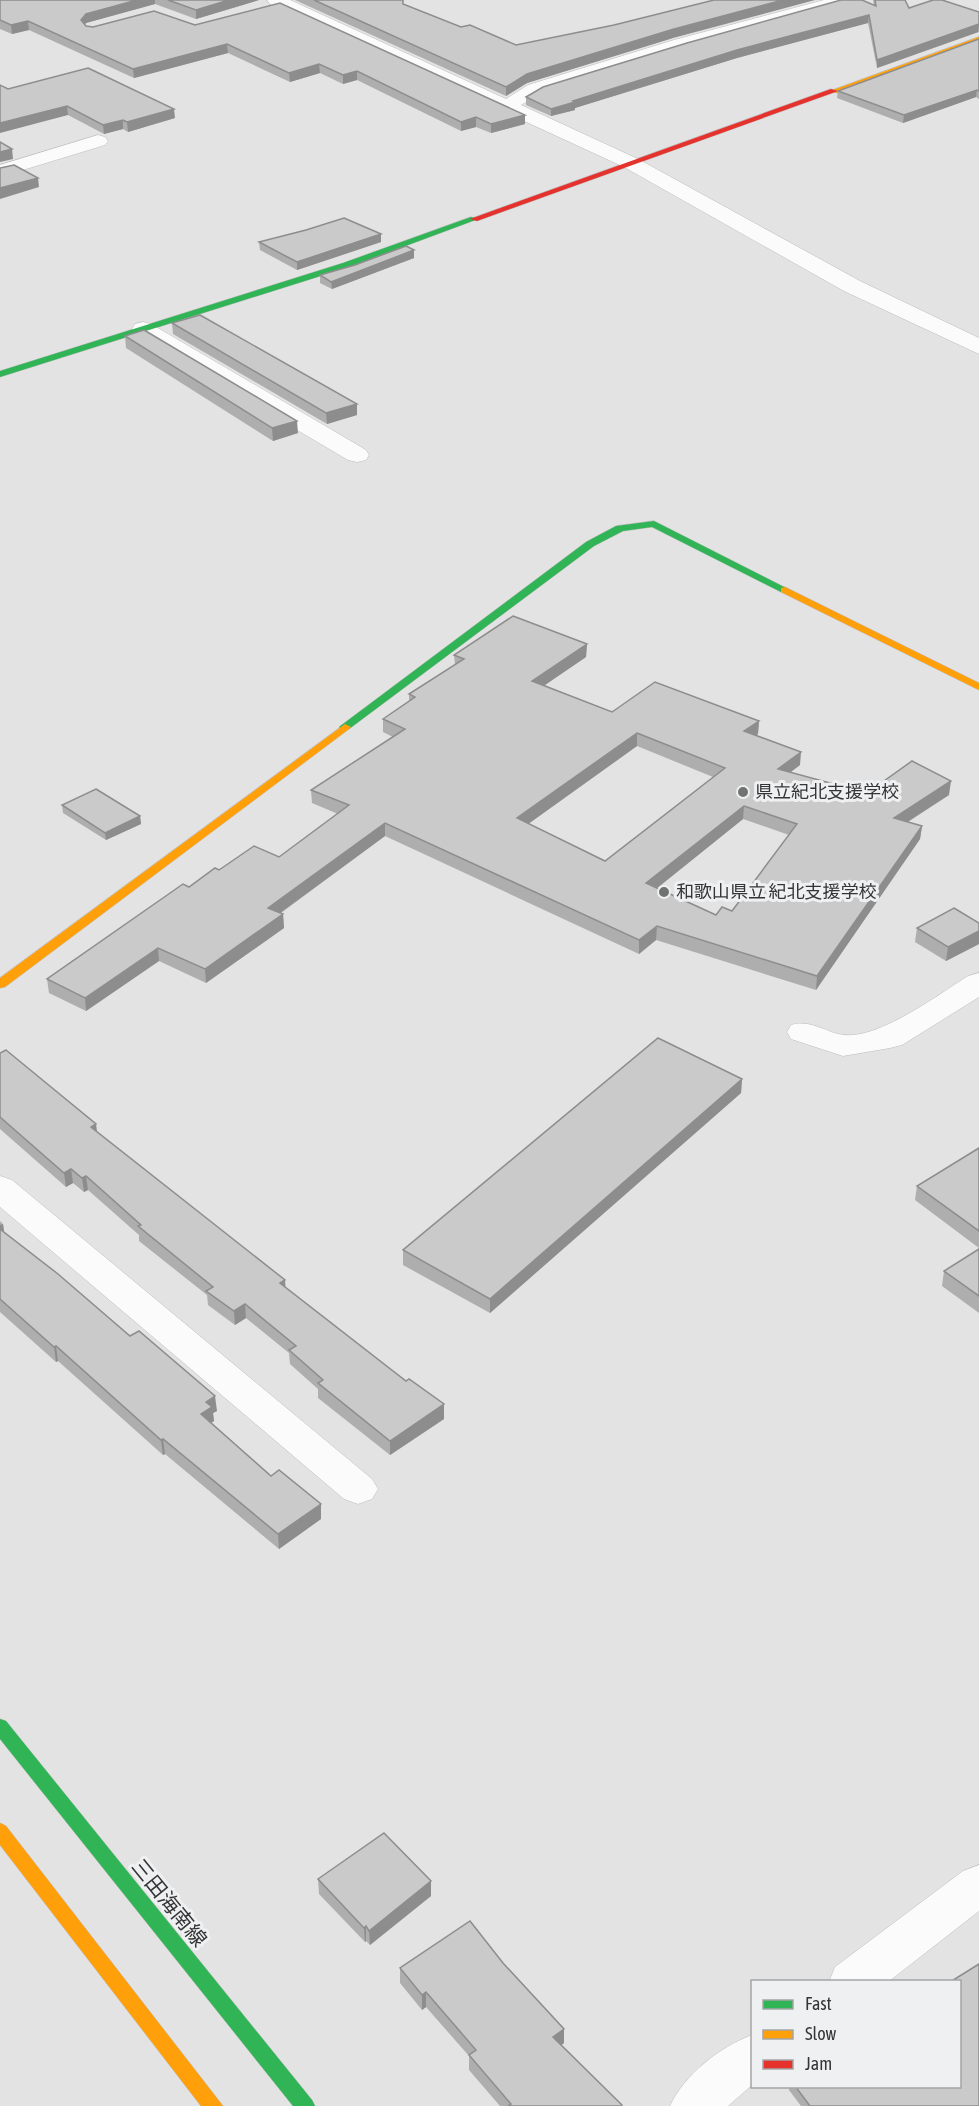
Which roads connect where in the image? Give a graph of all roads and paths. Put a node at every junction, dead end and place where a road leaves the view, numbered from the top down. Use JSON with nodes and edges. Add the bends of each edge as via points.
{"nodes":[{"id":1,"x":844,"y":0,"type":"edge"},
{"id":2,"x":273,"y":4,"type":"edge"},
{"id":3,"x":979,"y":39,"type":"edge"},
{"id":4,"x":507,"y":106,"type":"junction"},
{"id":5,"x":98,"y":141,"type":"edge"},
{"id":6,"x":631,"y":163,"type":"junction"},
{"id":7,"x":0,"y":171,"type":"edge"},
{"id":8,"x":143,"y":329,"type":"junction"},
{"id":9,"x":979,"y":347,"type":"edge"},
{"id":10,"x":0,"y":374,"type":"edge"},
{"id":11,"x":357,"y":455,"type":"dead end"},
{"id":12,"x":979,"y":687,"type":"edge"},
{"id":13,"x":979,"y":983,"type":"edge"},
{"id":14,"x":0,"y":984,"type":"edge"},
{"id":15,"x":804,"y":1032,"type":"dead end"},
{"id":16,"x":0,"y":1188,"type":"edge"},
{"id":17,"x":358,"y":1489,"type":"dead end"},
{"id":18,"x":0,"y":1726,"type":"edge"},
{"id":19,"x":0,"y":1831,"type":"edge"},
{"id":20,"x":979,"y":1885,"type":"edge"},
{"id":21,"x":855,"y":1980,"type":"edge"},
{"id":22,"x":751,"y":2058,"type":"edge"},
{"id":23,"x":213,"y":2106,"type":"edge"},
{"id":24,"x":306,"y":2106,"type":"edge"},
{"id":25,"x":694,"y":2106,"type":"edge"}],
"edges":[{"from":1,"to":4,"type":"street","via":[[680,44],[535,89]]},
{"from":2,"to":4,"type":"street"},
{"from":3,"to":6,"type":"street"},
{"from":4,"to":6,"type":"street"},
{"from":5,"to":7,"type":"street"},
{"from":6,"to":8,"type":"street","via":[[346,265]]},
{"from":6,"to":9,"type":"street","via":[[852,286]]},
{"from":8,"to":10,"type":"street"},
{"from":8,"to":11,"type":"street"},
{"from":12,"to":14,"type":"street","via":[[654,524],[620,528],[590,544]]},
{"from":13,"to":15,"type":"street","via":[[890,1038],[843,1047]]},
{"from":16,"to":17,"type":"street"},
{"from":18,"to":24,"type":"street","name":"三田海南線"},
{"from":19,"to":23,"type":"street"},
{"from":20,"to":21,"type":"street"},
{"from":22,"to":25,"type":"street"}]}
